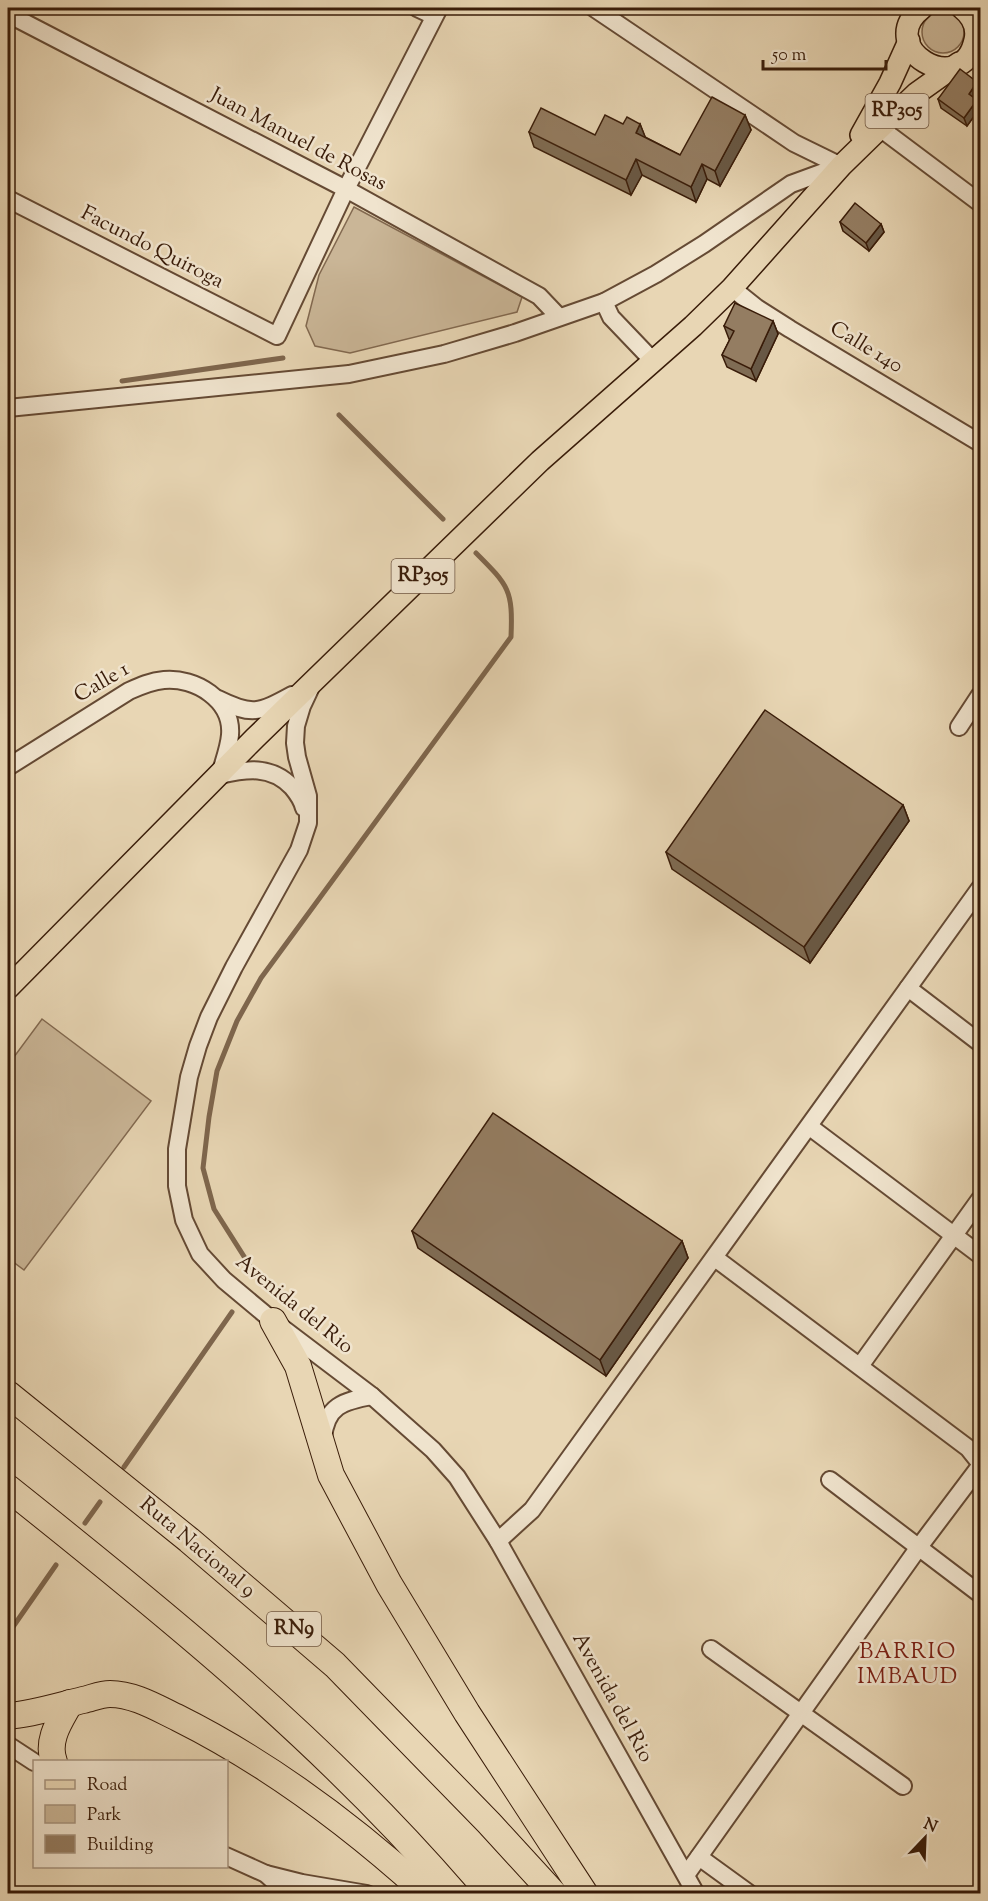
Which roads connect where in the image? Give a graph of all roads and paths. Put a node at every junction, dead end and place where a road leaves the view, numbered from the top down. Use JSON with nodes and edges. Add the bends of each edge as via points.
{"nodes":[{"id":1,"x":417,"y":8,"type":"edge"},
{"id":2,"x":594,"y":8,"type":"edge"},
{"id":3,"x":900,"y":8,"type":"edge"},
{"id":4,"x":922,"y":8,"type":"edge"},
{"id":5,"x":962,"y":8,"type":"edge"},
{"id":6,"x":436,"y":12,"type":"edge"},
{"id":7,"x":8,"y":14,"type":"edge"},
{"id":8,"x":978,"y":27,"type":"edge"},
{"id":9,"x":909,"y":34,"type":"junction"},
{"id":10,"x":960,"y":63,"type":"junction"},
{"id":11,"x":876,"y":122,"type":"junction"},
{"id":12,"x":841,"y":166,"type":"junction"},
{"id":13,"x":346,"y":189,"type":"junction"},
{"id":14,"x":8,"y":199,"type":"edge"},
{"id":15,"x":981,"y":203,"type":"edge"},
{"id":16,"x":732,"y":288,"type":"junction"},
{"id":17,"x":604,"y":302,"type":"junction"},
{"id":18,"x":559,"y":317,"type":"junction"},
{"id":19,"x":654,"y":362,"type":"junction"},
{"id":20,"x":8,"y":408,"type":"edge"},
{"id":21,"x":981,"y":443,"type":"edge"},
{"id":22,"x":313,"y":683,"type":"junction"},
{"id":23,"x":981,"y":695,"type":"edge"},
{"id":24,"x":218,"y":699,"type":"junction"},
{"id":25,"x":959,"y":727,"type":"dead end"},
{"id":26,"x":8,"y":766,"type":"edge"},
{"id":27,"x":220,"y":775,"type":"junction"},
{"id":28,"x":308,"y":823,"type":"junction"},
{"id":29,"x":981,"y":888,"type":"edge"},
{"id":30,"x":8,"y":988,"type":"edge"},
{"id":31,"x":908,"y":988,"type":"junction"},
{"id":32,"x":981,"y":1043,"type":"edge"},
{"id":33,"x":810,"y":1127,"type":"junction"},
{"id":34,"x":981,"y":1199,"type":"edge"},
{"id":35,"x":955,"y":1235,"type":"junction"},
{"id":36,"x":981,"y":1255,"type":"edge"},
{"id":37,"x":715,"y":1258,"type":"junction"},
{"id":38,"x":273,"y":1321,"type":"junction"},
{"id":39,"x":860,"y":1366,"type":"junction"},
{"id":40,"x":8,"y":1394,"type":"edge"},
{"id":41,"x":372,"y":1396,"type":"junction"},
{"id":42,"x":322,"y":1445,"type":"junction"},
{"id":43,"x":981,"y":1464,"type":"edge"},
{"id":44,"x":830,"y":1479,"type":"dead end"},
{"id":45,"x":8,"y":1488,"type":"edge"},
{"id":46,"x":498,"y":1541,"type":"junction"},
{"id":47,"x":919,"y":1547,"type":"junction"},
{"id":48,"x":981,"y":1594,"type":"edge"},
{"id":49,"x":711,"y":1649,"type":"dead end"},
{"id":50,"x":69,"y":1703,"type":"junction"},
{"id":51,"x":801,"y":1714,"type":"junction"},
{"id":52,"x":8,"y":1716,"type":"edge"},
{"id":53,"x":8,"y":1745,"type":"edge"},
{"id":54,"x":54,"y":1760,"type":"edge"},
{"id":55,"x":33,"y":1761,"type":"edge"},
{"id":56,"x":903,"y":1786,"type":"dead end"},
{"id":57,"x":228,"y":1857,"type":"edge"},
{"id":58,"x":699,"y":1857,"type":"junction"},
{"id":59,"x":266,"y":1874,"type":"junction"},
{"id":60,"x":686,"y":1875,"type":"junction"},
{"id":61,"x":288,"y":1893,"type":"edge"},
{"id":62,"x":367,"y":1893,"type":"edge"},
{"id":63,"x":427,"y":1893,"type":"edge"},
{"id":64,"x":455,"y":1893,"type":"edge"},
{"id":65,"x":554,"y":1893,"type":"edge"},
{"id":66,"x":585,"y":1893,"type":"edge"},
{"id":67,"x":696,"y":1893,"type":"edge"},
{"id":68,"x":750,"y":1893,"type":"edge"}],
"edges":[{"from":1,"to":6,"type":"street"},
{"from":2,"to":12,"type":"street","via":[[794,143]]},
{"from":3,"to":9,"type":"main road"},
{"from":4,"to":9,"type":"main road","number":"RP305","via":[[912,19]]},
{"from":5,"to":8,"type":"main road","number":"RP305"},
{"from":6,"to":13,"type":"street"},
{"from":7,"to":13,"type":"street","name":"Juan Manuel de Rosas"},
{"from":8,"to":10,"type":"main road","number":"RP305","via":[[974,46]]},
{"from":9,"to":10,"type":"main road","number":"RP305","via":[[913,51],[928,65],[939,68]]},
{"from":9,"to":11,"type":"main road","number":"RP305"},
{"from":10,"to":11,"type":"main road","number":"RP305"},
{"from":11,"to":12,"type":"main road","number":"RP305"},
{"from":11,"to":15,"type":"street"},
{"from":12,"to":16,"type":"main road","number":"RP305"},
{"from":12,"to":17,"type":"street","via":[[791,184],[704,244]]},
{"from":13,"to":14,"type":"street","name":"Facundo Quiroga","via":[[277,336]]},
{"from":13,"to":18,"type":"street","name":"Juan Manuel de Rosas","via":[[539,296]]},
{"from":16,"to":19,"type":"main road","number":"RP305"},
{"from":16,"to":21,"type":"street","name":"Calle 140","via":[[790,329]]},
{"from":17,"to":18,"type":"street"},
{"from":17,"to":19,"type":"street","via":[[611,316]]},
{"from":18,"to":20,"type":"street","via":[[444,354],[349,374]]},
{"from":19,"to":22,"type":"main road","number":"RP305","via":[[540,461]]},
{"from":22,"to":24,"type":"street","name":"Calle 1","via":[[257,711],[239,710]]},
{"from":22,"to":27,"type":"main road","number":"RP305"},
{"from":22,"to":28,"type":"street","name":"Avenida del Rio","via":[[302,706],[296,734],[297,757],[308,796]]},
{"from":23,"to":25,"type":"street"},
{"from":24,"to":26,"type":"street","name":"Calle 1","via":[[178,681],[148,683]]},
{"from":24,"to":27,"type":"street","via":[[229,719],[230,735]]},
{"from":27,"to":28,"type":"street","via":[[245,769],[273,773],[296,791]]},
{"from":27,"to":30,"type":"main road","number":"RP305"},
{"from":28,"to":38,"type":"street","name":"Avenida del Rio","via":[[299,850],[208,1017],[189,1077],[177,1149],[177,1186],[184,1220],[200,1254]]},
{"from":29,"to":31,"type":"street"},
{"from":31,"to":32,"type":"street"},
{"from":31,"to":33,"type":"street"},
{"from":33,"to":35,"type":"street"},
{"from":33,"to":37,"type":"street"},
{"from":34,"to":35,"type":"street"},
{"from":35,"to":36,"type":"street"},
{"from":35,"to":39,"type":"street"},
{"from":37,"to":39,"type":"street"},
{"from":37,"to":46,"type":"street","via":[[532,1510]]},
{"from":38,"to":41,"type":"street","name":"Avenida del Rio"},
{"from":38,"to":42,"type":"highway","via":[[298,1366]]},
{"from":39,"to":43,"type":"street","via":[[969,1448]]},
{"from":40,"to":65,"type":"highway","name":"Ruta Nacional 9","number":"RN9","via":[[335,1665]]},
{"from":41,"to":42,"type":"street","via":[[351,1399],[333,1409],[324,1424]]},
{"from":41,"to":46,"type":"street","name":"Avenida del Rio","via":[[457,1477]]},
{"from":42,"to":66,"type":"highway","via":[[331,1475],[389,1584],[467,1713]]},
{"from":43,"to":47,"type":"street"},
{"from":44,"to":47,"type":"street"},
{"from":45,"to":64,"type":"highway","via":[[128,1583],[284,1719],[420,1853]]},
{"from":46,"to":60,"type":"street","name":"Avenida del Rio"},
{"from":47,"to":48,"type":"street"},
{"from":47,"to":51,"type":"street"},
{"from":49,"to":51,"type":"street"},
{"from":50,"to":52,"type":"highway"},
{"from":50,"to":54,"type":"highway","via":[[52,1740]]},
{"from":50,"to":63,"type":"highway","via":[[108,1694],[128,1696],[189,1724],[318,1803]]},
{"from":51,"to":56,"type":"street"},
{"from":51,"to":58,"type":"street"},
{"from":53,"to":55,"type":"street"},
{"from":57,"to":59,"type":"street"},
{"from":58,"to":60,"type":"street"},
{"from":58,"to":68,"type":"street"},
{"from":59,"to":61,"type":"street"},
{"from":59,"to":62,"type":"street"},
{"from":60,"to":67,"type":"street","name":"Avenida del Rio"}]}
